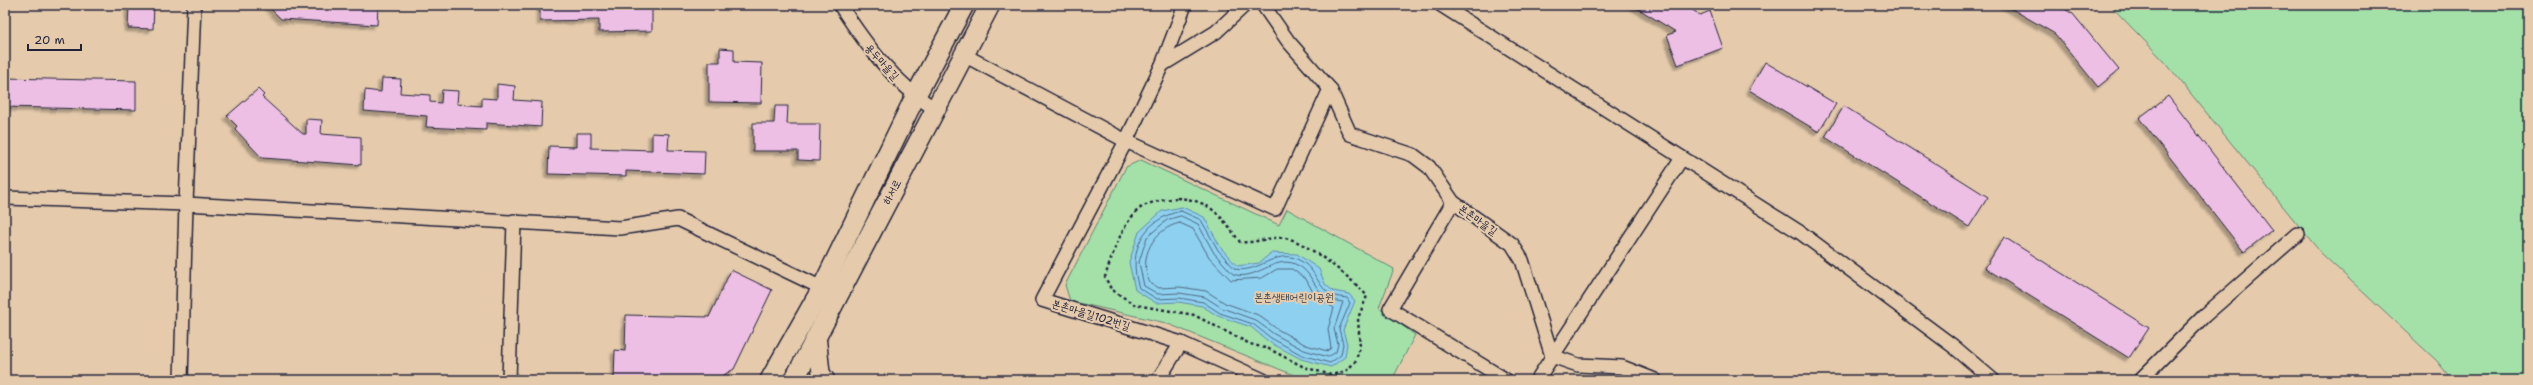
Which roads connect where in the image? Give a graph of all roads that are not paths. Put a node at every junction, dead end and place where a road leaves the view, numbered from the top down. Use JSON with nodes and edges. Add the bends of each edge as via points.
{"nodes":[{"id":1,"x":194,"y":5,"type":"edge"},
{"id":2,"x":840,"y":5,"type":"edge"},
{"id":3,"x":964,"y":5,"type":"edge"},
{"id":4,"x":990,"y":5,"type":"edge"},
{"id":5,"x":1185,"y":5,"type":"edge"},
{"id":6,"x":1245,"y":5,"type":"edge"},
{"id":7,"x":1263,"y":5,"type":"edge"},
{"id":8,"x":1441,"y":5,"type":"edge"},
{"id":9,"x":964,"y":55,"type":"junction"},
{"id":10,"x":1162,"y":65,"type":"junction"},
{"id":11,"x":1330,"y":89,"type":"junction"},
{"id":12,"x":915,"y":97,"type":"junction"},
{"id":13,"x":935,"y":109,"type":"junction"},
{"id":14,"x":1126,"y":141,"type":"junction"},
{"id":15,"x":1682,"y":158,"type":"junction"},
{"id":16,"x":5,"y":198,"type":"edge"},
{"id":17,"x":1453,"y":202,"type":"junction"},
{"id":18,"x":186,"y":204,"type":"junction"},
{"id":19,"x":514,"y":221,"type":"junction"},
{"id":20,"x":2298,"y":234,"type":"dead end"},
{"id":21,"x":822,"y":288,"type":"junction"},
{"id":22,"x":817,"y":335,"type":"junction"},
{"id":23,"x":1180,"y":343,"type":"junction"},
{"id":24,"x":1552,"y":356,"type":"junction"},
{"id":25,"x":181,"y":380,"type":"edge"},
{"id":26,"x":509,"y":380,"type":"edge"},
{"id":27,"x":770,"y":380,"type":"edge"},
{"id":28,"x":794,"y":380,"type":"edge"},
{"id":29,"x":826,"y":380,"type":"edge"},
{"id":30,"x":1158,"y":380,"type":"edge"},
{"id":31,"x":1263,"y":380,"type":"edge"},
{"id":32,"x":1506,"y":380,"type":"edge"},
{"id":33,"x":1537,"y":380,"type":"edge"},
{"id":34,"x":1655,"y":380,"type":"edge"},
{"id":35,"x":1993,"y":380,"type":"edge"},
{"id":36,"x":2140,"y":380,"type":"edge"}],
"edges":[{"from":1,"to":18,"type":"street"},
{"from":2,"to":12,"type":"street","name":"용두마을길","via":[[872,53]]},
{"from":3,"to":12,"type":"main road","name":"하서로"},
{"from":4,"to":9,"type":"main road","name":"하서로"},
{"from":5,"to":10,"type":"street","name":"본촌마을길102번길"},
{"from":6,"to":10,"type":"street","via":[[1216,32]]},
{"from":7,"to":11,"type":"street","name":"본촌마을길","via":[[1288,41]]},
{"from":8,"to":15,"type":"street"},
{"from":9,"to":13,"type":"main road","name":"하서로"},
{"from":9,"to":14,"type":"street"},
{"from":10,"to":14,"type":"street","name":"본촌마을길102번길"},
{"from":11,"to":14,"type":"street","via":[[1275,208]]},
{"from":11,"to":17,"type":"street","name":"본촌마을길","via":[[1350,134],[1413,156],[1429,167]]},
{"from":12,"to":13,"type":"street","name":"용두마을길"},
{"from":12,"to":21,"type":"main road","name":"하서로"},
{"from":13,"to":22,"type":"main road","name":"하서로"},
{"from":14,"to":23,"type":"street","name":"본촌마을길102번길","via":[[1042,300]]},
{"from":15,"to":24,"type":"street"},
{"from":15,"to":35,"type":"street","via":[[1801,233],[1953,346]]},
{"from":16,"to":18,"type":"street"},
{"from":17,"to":24,"type":"street","name":"본촌마을길","via":[[1512,244],[1522,260]]},
{"from":17,"to":32,"type":"street","via":[[1390,309]]},
{"from":18,"to":19,"type":"street"},
{"from":18,"to":25,"type":"street"},
{"from":19,"to":21,"type":"street","via":[[620,228],[678,219]]},
{"from":19,"to":26,"type":"street"},
{"from":20,"to":36,"type":"street","via":[[2204,316]]},
{"from":21,"to":27,"type":"main road","name":"하서로"},
{"from":22,"to":28,"type":"main road","name":"하서로"},
{"from":22,"to":29,"type":"street","via":[[821,373]]},
{"from":23,"to":30,"type":"street"},
{"from":23,"to":31,"type":"street","name":"본촌마을길102번길"},
{"from":24,"to":33,"type":"street"},
{"from":24,"to":34,"type":"street","via":[[1578,365],[1622,367]]}]}
